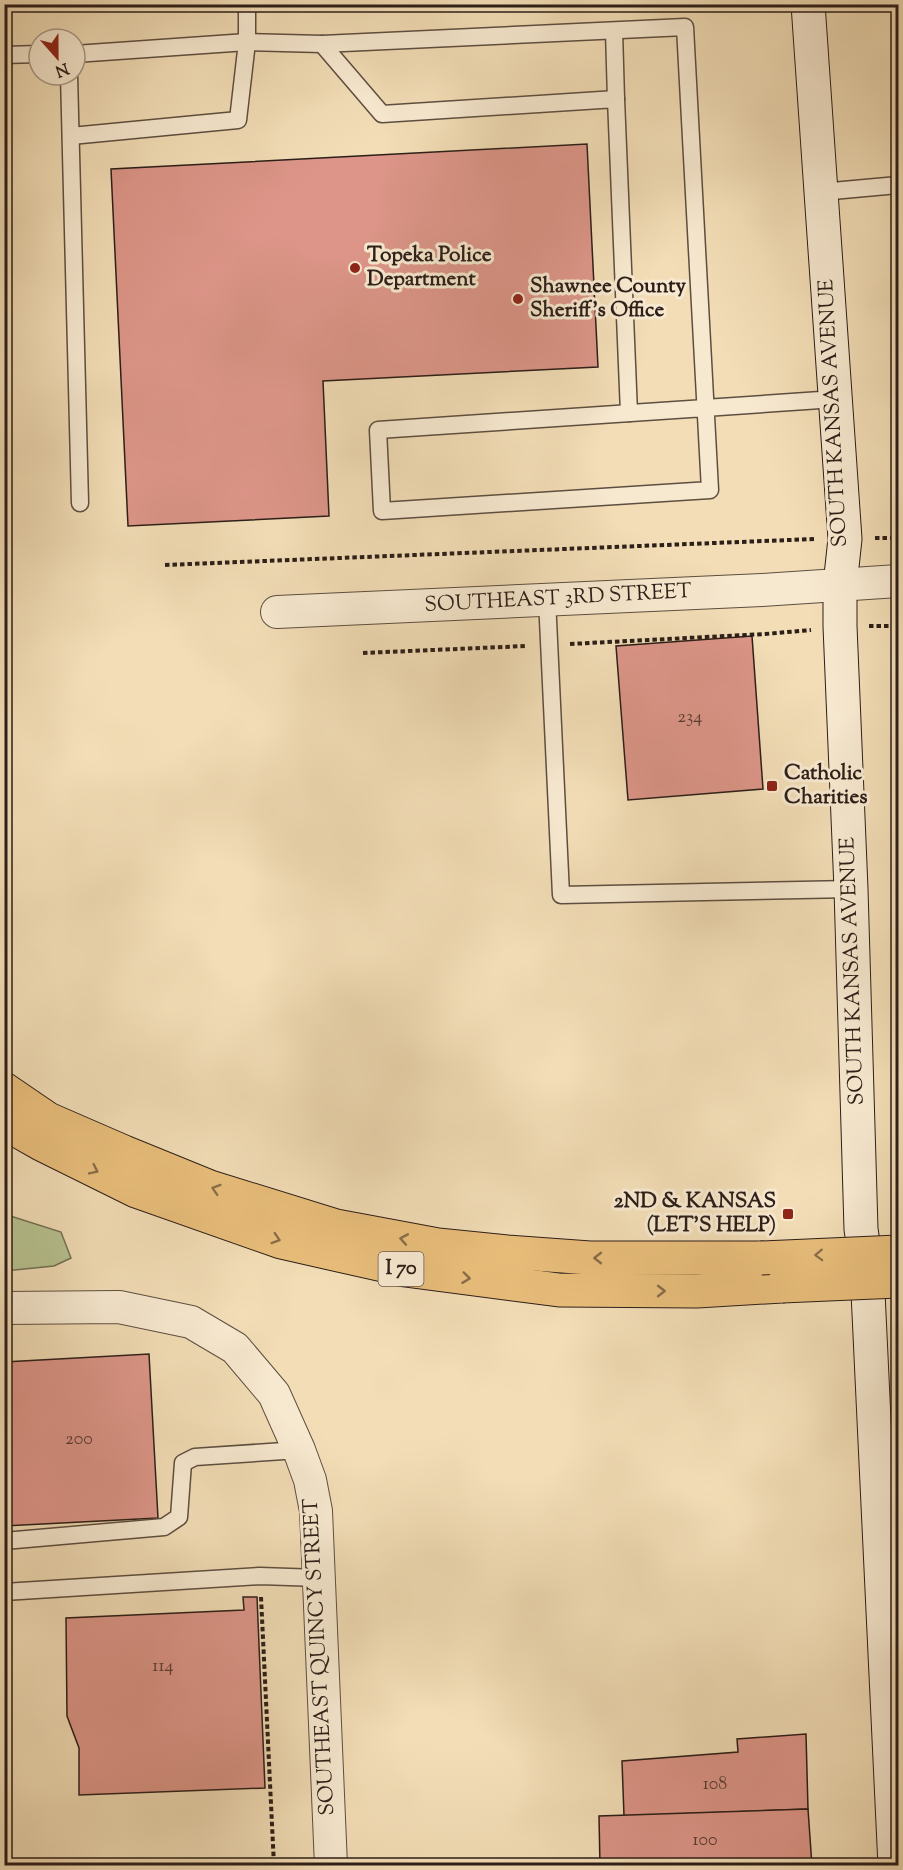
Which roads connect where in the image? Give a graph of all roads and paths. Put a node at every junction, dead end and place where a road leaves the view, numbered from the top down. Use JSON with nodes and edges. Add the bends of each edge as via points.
{"nodes":[{"id":1,"x":247,"y":4,"type":"edge"},
{"id":2,"x":807,"y":4,"type":"edge"},
{"id":3,"x":614,"y":30,"type":"junction"},
{"id":4,"x":247,"y":42,"type":"junction"},
{"id":5,"x":322,"y":44,"type":"junction"},
{"id":6,"x":87,"y":53,"type":"edge"},
{"id":7,"x":27,"y":54,"type":"edge"},
{"id":8,"x":4,"y":55,"type":"edge"},
{"id":9,"x":69,"y":87,"type":"edge"},
{"id":10,"x":616,"y":99,"type":"junction"},
{"id":11,"x":71,"y":136,"type":"junction"},
{"id":12,"x":898,"y":185,"type":"edge"},
{"id":13,"x":821,"y":192,"type":"junction"},
{"id":14,"x":835,"y":399,"type":"junction"},
{"id":15,"x":705,"y":408,"type":"junction"},
{"id":16,"x":629,"y":413,"type":"junction"},
{"id":17,"x":80,"y":503,"type":"dead end"},
{"id":18,"x":898,"y":538,"type":"edge"},
{"id":19,"x":845,"y":539,"type":"junction"},
{"id":20,"x":165,"y":565,"type":"dead end"},
{"id":21,"x":898,"y":580,"type":"edge"},
{"id":22,"x":840,"y":585,"type":"junction"},
{"id":23,"x":547,"y":599,"type":"junction"},
{"id":24,"x":277,"y":612,"type":"dead end"},
{"id":25,"x":898,"y":626,"type":"edge"},
{"id":26,"x":840,"y":627,"type":"junction"},
{"id":27,"x":549,"y":645,"type":"junction"},
{"id":28,"x":363,"y":653,"type":"dead end"},
{"id":29,"x":851,"y":889,"type":"junction"},
{"id":30,"x":4,"y":1089,"type":"edge"},
{"id":31,"x":4,"y":1123,"type":"edge"},
{"id":32,"x":44,"y":1131,"type":"junction"},
{"id":33,"x":898,"y":1252,"type":"edge"},
{"id":34,"x":898,"y":1281,"type":"edge"},
{"id":35,"x":4,"y":1308,"type":"edge"},
{"id":36,"x":299,"y":1450,"type":"junction"},
{"id":37,"x":4,"y":1541,"type":"edge"},
{"id":38,"x":260,"y":1576,"type":"junction"},
{"id":39,"x":319,"y":1578,"type":"junction"},
{"id":40,"x":4,"y":1592,"type":"edge"},
{"id":41,"x":274,"y":1866,"type":"edge"},
{"id":42,"x":331,"y":1866,"type":"edge"},
{"id":43,"x":895,"y":1866,"type":"edge"}],
"edges":[{"from":1,"to":4,"type":"lane"},
{"from":2,"to":13,"type":"main road","name":"SOUTH KANSAS AVENUE"},
{"from":3,"to":5,"type":"lane"},
{"from":3,"to":10,"type":"lane"},
{"from":3,"to":15,"type":"lane","via":[[685,27]]},
{"from":4,"to":5,"type":"lane"},
{"from":4,"to":6,"type":"lane"},
{"from":4,"to":11,"type":"lane","via":[[238,120]]},
{"from":5,"to":10,"type":"lane","via":[[382,114]]},
{"from":7,"to":8,"type":"lane"},
{"from":9,"to":11,"type":"lane"},
{"from":10,"to":16,"type":"lane"},
{"from":11,"to":17,"type":"lane"},
{"from":12,"to":13,"type":"lane"},
{"from":13,"to":14,"type":"main road","name":"SOUTH KANSAS AVENUE"},
{"from":14,"to":15,"type":"lane"},
{"from":14,"to":19,"type":"main road","name":"SOUTH KANSAS AVENUE"},
{"from":15,"to":16,"type":"lane"},
{"from":15,"to":16,"type":"lane","via":[[710,490],[382,511],[378,430]]},
{"from":18,"to":19,"type":"path"},
{"from":19,"to":20,"type":"path"},
{"from":19,"to":22,"type":"main road","name":"SOUTH KANSAS AVENUE"},
{"from":21,"to":22,"type":"street","name":"SOUTHEAST 3RD STREET"},
{"from":22,"to":23,"type":"street","name":"SOUTHEAST 3RD STREET"},
{"from":22,"to":26,"type":"main road","name":"SOUTH KANSAS AVENUE"},
{"from":23,"to":24,"type":"street","name":"SOUTHEAST 3RD STREET"},
{"from":23,"to":27,"type":"lane"},
{"from":25,"to":26,"type":"path"},
{"from":26,"to":27,"type":"path"},
{"from":26,"to":29,"type":"main road","name":"SOUTH KANSAS AVENUE"},
{"from":27,"to":28,"type":"path"},
{"from":27,"to":29,"type":"lane","via":[[561,895]]},
{"from":29,"to":43,"type":"main road","name":"SOUTH KANSAS AVENUE","via":[[861,1229],[867,1271]]},
{"from":30,"to":32,"type":"highway","number":"I 70"},
{"from":31,"to":32,"type":"highway","number":"I 70"},
{"from":33,"to":32,"type":"highway","number":"I 70","one_way":true,"bridge":true,"via":[[761,1258],[590,1258],[438,1245],[336,1226]]},
{"from":32,"to":34,"type":"highway","number":"I 70","one_way":true,"bridge":true,"via":[[136,1191],[281,1242],[405,1270],[559,1290],[697,1291]]},
{"from":35,"to":36,"type":"street","name":"SOUTHEAST QUINCY STREET","via":[[119,1307],[191,1322],[235,1348],[274,1394]]},
{"from":36,"to":37,"type":"lane","via":[[195,1457],[183,1463],[179,1517],[164,1527]]},
{"from":36,"to":39,"type":"street","name":"SOUTHEAST QUINCY STREET","via":[[316,1511]]},
{"from":38,"to":39,"type":"lane"},
{"from":38,"to":40,"type":"lane"},
{"from":38,"to":41,"type":"path"},
{"from":39,"to":42,"type":"street","name":"SOUTHEAST QUINCY STREET"}]}
